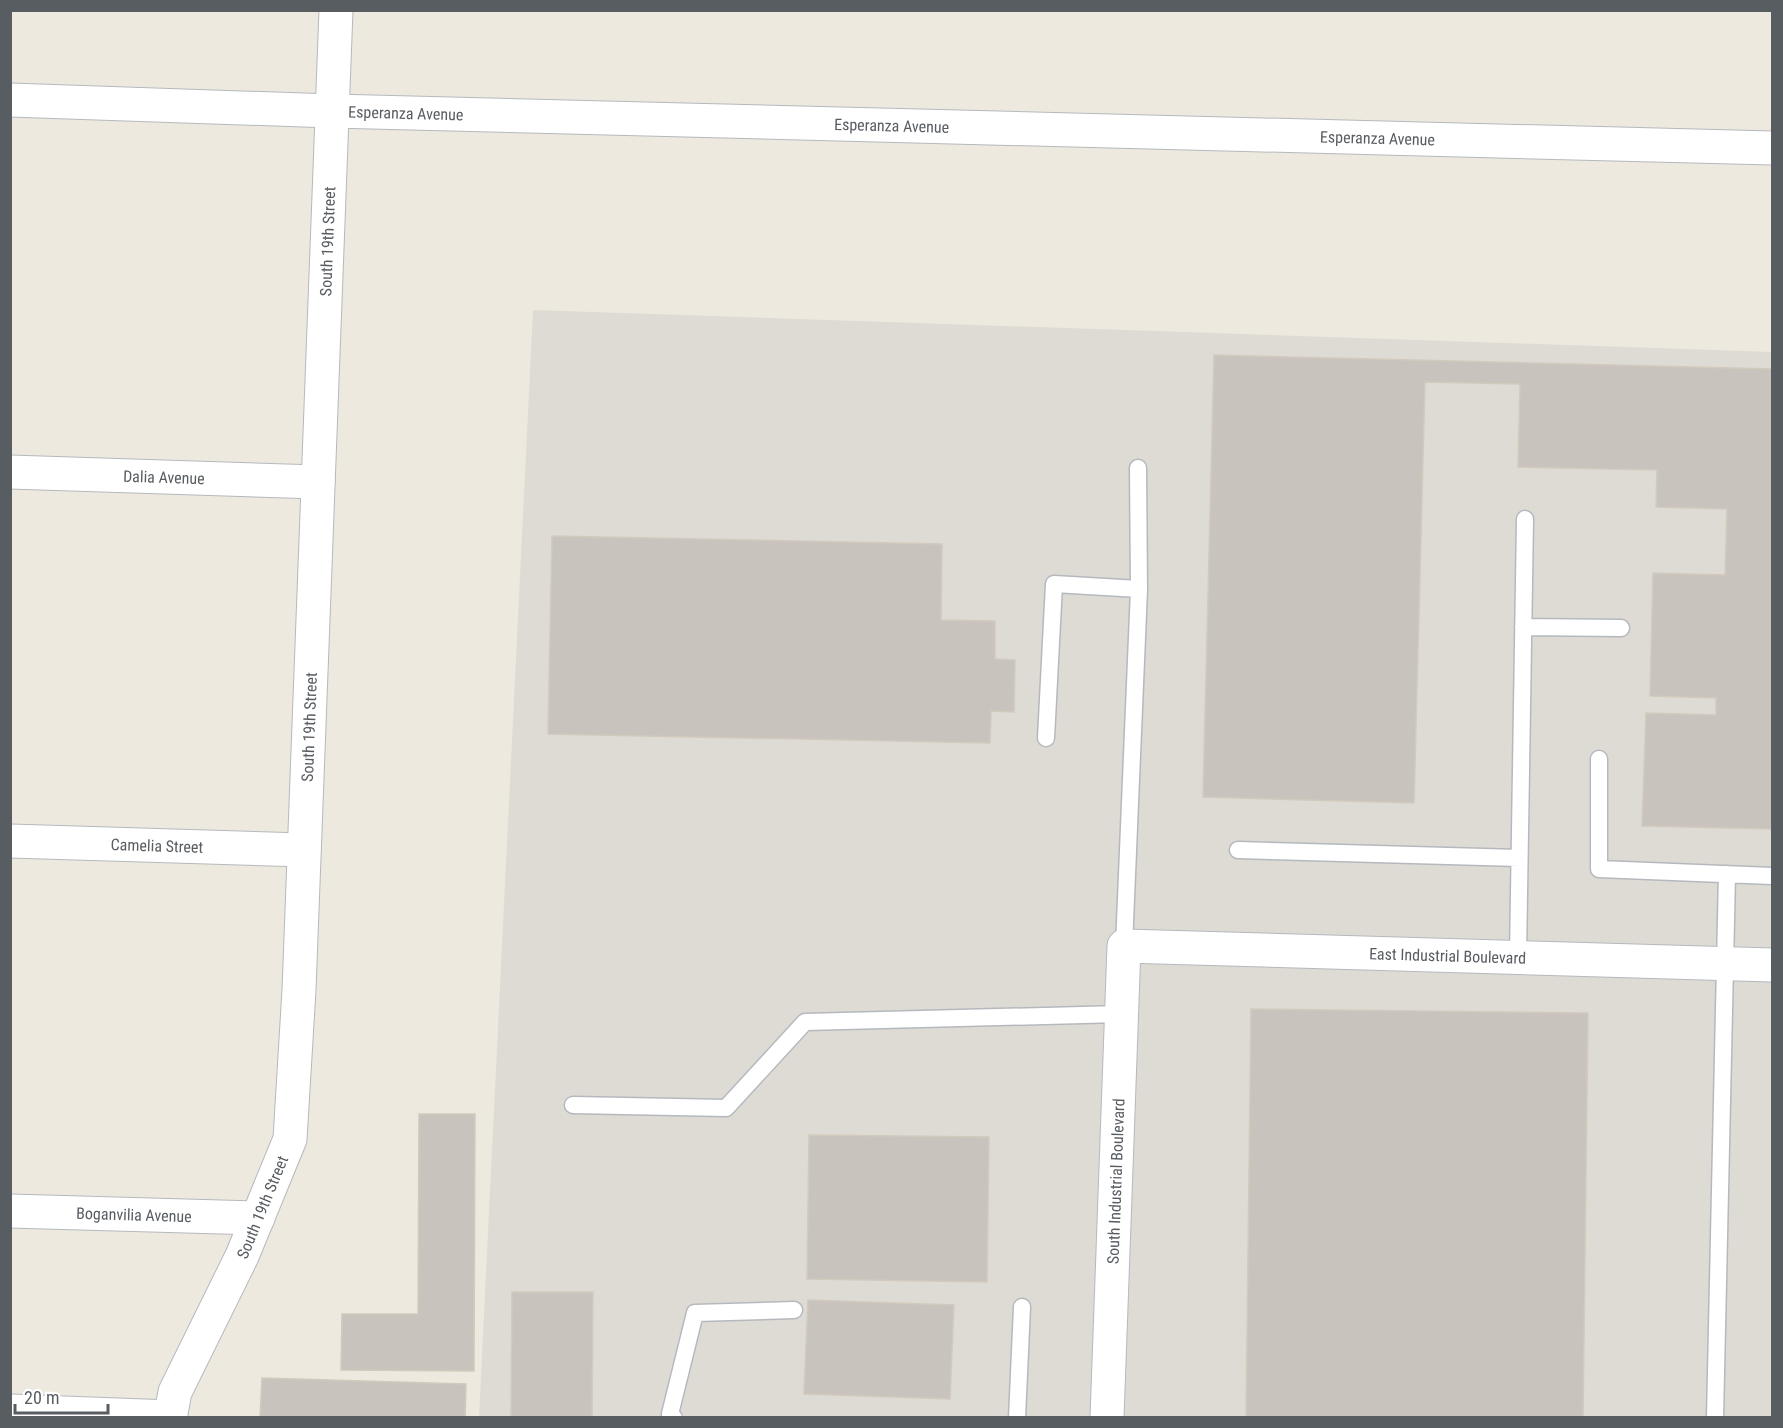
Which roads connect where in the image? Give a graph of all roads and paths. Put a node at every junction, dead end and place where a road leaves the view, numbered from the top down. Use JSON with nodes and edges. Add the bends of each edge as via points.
{"nodes":[{"id":1,"x":336,"y":10,"type":"edge"},
{"id":2,"x":10,"y":100,"type":"edge"},
{"id":3,"x":332,"y":111,"type":"junction"},
{"id":4,"x":1773,"y":148,"type":"edge"},
{"id":5,"x":1138,"y":468,"type":"dead end"},
{"id":6,"x":10,"y":472,"type":"edge"},
{"id":7,"x":318,"y":482,"type":"junction"},
{"id":8,"x":1525,"y":519,"type":"dead end"},
{"id":9,"x":1139,"y":589,"type":"junction"},
{"id":10,"x":1523,"y":627,"type":"junction"},
{"id":11,"x":1620,"y":628,"type":"dead end"},
{"id":12,"x":1046,"y":738,"type":"dead end"},
{"id":13,"x":1599,"y":759,"type":"dead end"},
{"id":14,"x":10,"y":840,"type":"edge"},
{"id":15,"x":304,"y":850,"type":"junction"},
{"id":16,"x":1238,"y":850,"type":"dead end"},
{"id":17,"x":1520,"y":858,"type":"junction"},
{"id":18,"x":1727,"y":874,"type":"junction"},
{"id":19,"x":1773,"y":876,"type":"edge"},
{"id":20,"x":1124,"y":946,"type":"junction"},
{"id":21,"x":1518,"y":957,"type":"junction"},
{"id":22,"x":1725,"y":963,"type":"junction"},
{"id":23,"x":1773,"y":965,"type":"edge"},
{"id":24,"x":1121,"y":1014,"type":"junction"},
{"id":25,"x":573,"y":1105,"type":"dead end"},
{"id":26,"x":10,"y":1210,"type":"edge"},
{"id":27,"x":258,"y":1218,"type":"junction"},
{"id":28,"x":1023,"y":1306,"type":"dead end"},
{"id":29,"x":794,"y":1310,"type":"dead end"},
{"id":30,"x":10,"y":1411,"type":"edge"},
{"id":31,"x":170,"y":1417,"type":"edge"},
{"id":32,"x":674,"y":1418,"type":"edge"},
{"id":33,"x":1017,"y":1418,"type":"edge"},
{"id":34,"x":1107,"y":1418,"type":"edge"},
{"id":35,"x":1715,"y":1418,"type":"edge"}],
"edges":[{"from":1,"to":3,"type":"street","name":"South 19th Street"},
{"from":2,"to":3,"type":"street","name":"Esperanza Avenue"},
{"from":3,"to":4,"type":"street","name":"Esperanza Avenue"},
{"from":3,"to":7,"type":"street","name":"South 19th Street"},
{"from":5,"to":9,"type":"lane"},
{"from":6,"to":7,"type":"street","name":"Dalia Avenue"},
{"from":7,"to":15,"type":"street","name":"South 19th Street"},
{"from":8,"to":10,"type":"lane"},
{"from":9,"to":12,"type":"lane","via":[[1054,584]]},
{"from":9,"to":20,"type":"lane"},
{"from":10,"to":11,"type":"lane"},
{"from":10,"to":17,"type":"lane"},
{"from":13,"to":18,"type":"lane","via":[[1599,869]]},
{"from":14,"to":15,"type":"street","name":"Camelia Street"},
{"from":15,"to":27,"type":"street","name":"South 19th Street","via":[[290,1139]]},
{"from":16,"to":17,"type":"lane"},
{"from":17,"to":21,"type":"lane"},
{"from":18,"to":19,"type":"lane"},
{"from":18,"to":22,"type":"lane"},
{"from":20,"to":21,"type":"street","name":"East Industrial Boulevard"},
{"from":20,"to":24,"type":"street","name":"South Industrial Boulevard"},
{"from":21,"to":22,"type":"street","name":"East Industrial Boulevard"},
{"from":22,"to":23,"type":"street","name":"East Industrial Boulevard"},
{"from":22,"to":35,"type":"lane"},
{"from":24,"to":25,"type":"lane","via":[[805,1022],[726,1108]]},
{"from":24,"to":34,"type":"street","name":"South Industrial Boulevard"},
{"from":26,"to":27,"type":"street","name":"Boganvilia Avenue"},
{"from":27,"to":31,"type":"street","name":"South 19th Street","via":[[175,1392]]},
{"from":28,"to":33,"type":"lane"},
{"from":29,"to":32,"type":"lane","via":[[695,1313],[670,1414]]},
{"from":30,"to":31,"type":"street"}]}
